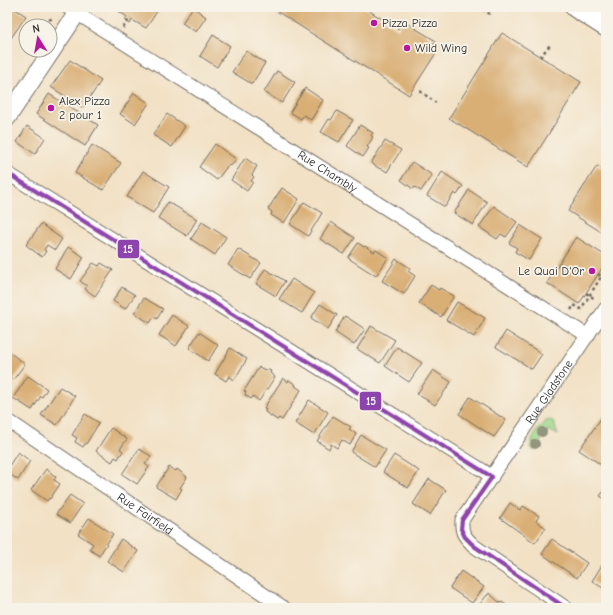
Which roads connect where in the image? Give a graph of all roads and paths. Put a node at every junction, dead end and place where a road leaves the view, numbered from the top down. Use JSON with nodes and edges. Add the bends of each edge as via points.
{"nodes":[{"id":1,"x":477,"y":7,"type":"edge"},
{"id":2,"x":576,"y":7,"type":"edge"},
{"id":3,"x":75,"y":9,"type":"edge"},
{"id":4,"x":490,"y":14,"type":"dead end"},
{"id":5,"x":130,"y":18,"type":"dead end"},
{"id":6,"x":606,"y":26,"type":"edge"},
{"id":7,"x":120,"y":32,"type":"dead end"},
{"id":8,"x":550,"y":44,"type":"dead end"},
{"id":9,"x":540,"y":57,"type":"dead end"},
{"id":10,"x":420,"y":91,"type":"dead end"},
{"id":11,"x":436,"y":103,"type":"dead end"},
{"id":12,"x":7,"y":118,"type":"edge"},
{"id":13,"x":7,"y":173,"type":"edge"},
{"id":14,"x":606,"y":269,"type":"edge"},
{"id":15,"x":598,"y":274,"type":"dead end"},
{"id":16,"x":602,"y":276,"type":"junction"},
{"id":17,"x":606,"y":279,"type":"edge"},
{"id":18,"x":586,"y":293,"type":"dead end"},
{"id":19,"x":589,"y":295,"type":"junction"},
{"id":20,"x":595,"y":299,"type":"dead end"},
{"id":21,"x":606,"y":308,"type":"edge"},
{"id":22,"x":568,"y":313,"type":"dead end"},
{"id":23,"x":588,"y":336,"type":"junction"},
{"id":24,"x":7,"y":420,"type":"edge"},
{"id":25,"x":492,"y":477,"type":"junction"},
{"id":26,"x":284,"y":608,"type":"edge"},
{"id":27,"x":566,"y":608,"type":"edge"}],
"edges":[{"from":1,"to":4,"type":"path"},
{"from":2,"to":6,"type":"main road"},
{"from":3,"to":12,"type":"street"},
{"from":3,"to":23,"type":"street","name":"Rue Chambly"},
{"from":5,"to":7,"type":"path"},
{"from":8,"to":9,"type":"path"},
{"from":10,"to":11,"type":"path"},
{"from":13,"to":25,"type":"street"},
{"from":14,"to":16,"type":"path"},
{"from":15,"to":16,"type":"path"},
{"from":16,"to":17,"type":"path"},
{"from":16,"to":19,"type":"path"},
{"from":18,"to":19,"type":"path"},
{"from":19,"to":20,"type":"path"},
{"from":19,"to":22,"type":"path","via":[[581,309],[574,305]]},
{"from":21,"to":23,"type":"street","name":"Rue Gladstone"},
{"from":23,"to":25,"type":"street","name":"Rue Gladstone"},
{"from":24,"to":26,"type":"street","name":"Rue Fairfield"},
{"from":25,"to":27,"type":"street","name":"Rue Gladstone","via":[[462,520],[465,537],[474,546]]}]}
